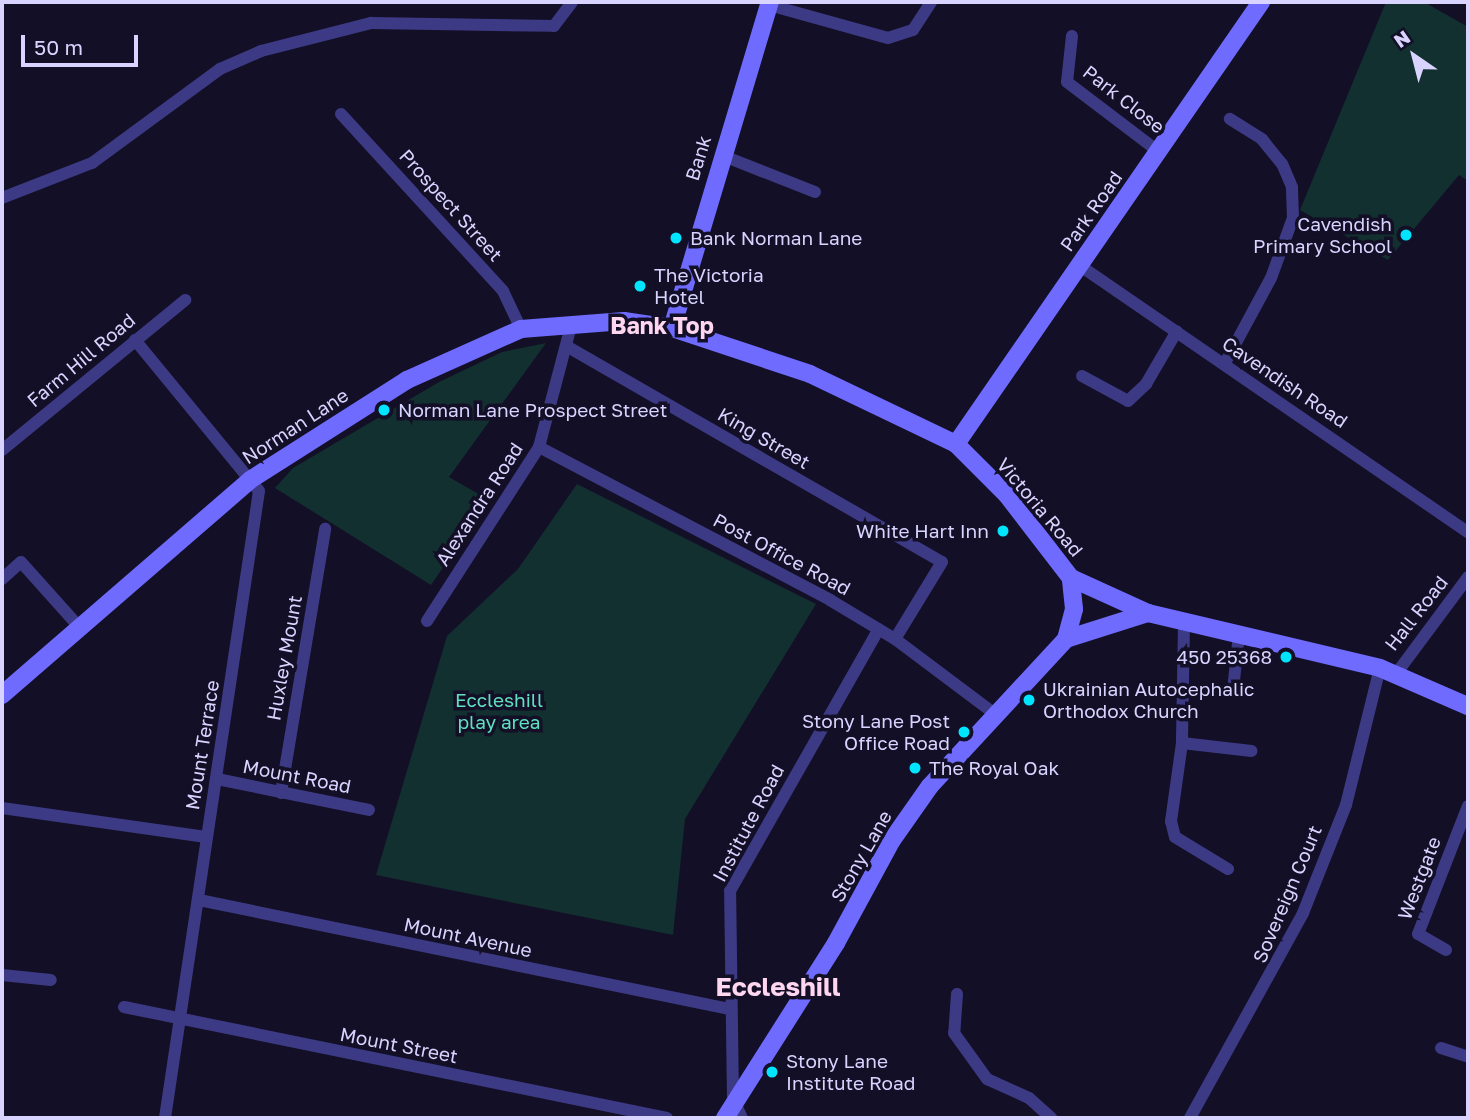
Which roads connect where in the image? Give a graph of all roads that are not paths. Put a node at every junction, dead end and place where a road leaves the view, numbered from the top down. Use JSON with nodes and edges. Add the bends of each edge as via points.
{"nodes":[{"id":1,"x":572,"y":2,"type":"edge"},
{"id":2,"x":931,"y":2,"type":"edge"},
{"id":3,"x":1261,"y":2,"type":"edge"},
{"id":4,"x":770,"y":4,"type":"edge"},
{"id":5,"x":1072,"y":36,"type":"dead end"},
{"id":6,"x":341,"y":114,"type":"dead end"},
{"id":7,"x":1230,"y":119,"type":"dead end"},
{"id":8,"x":1158,"y":151,"type":"junction"},
{"id":9,"x":721,"y":155,"type":"junction"},
{"id":10,"x":815,"y":192,"type":"dead end"},
{"id":11,"x":2,"y":198,"type":"edge"},
{"id":12,"x":1080,"y":265,"type":"junction"},
{"id":13,"x":185,"y":300,"type":"dead end"},
{"id":14,"x":572,"y":322,"type":"junction"},
{"id":15,"x":672,"y":328,"type":"junction"},
{"id":16,"x":521,"y":329,"type":"junction"},
{"id":17,"x":1177,"y":331,"type":"junction"},
{"id":18,"x":135,"y":340,"type":"junction"},
{"id":19,"x":568,"y":347,"type":"junction"},
{"id":20,"x":1225,"y":363,"type":"junction"},
{"id":21,"x":1082,"y":376,"type":"dead end"},
{"id":22,"x":956,"y":444,"type":"junction"},
{"id":23,"x":539,"y":447,"type":"junction"},
{"id":24,"x":2,"y":450,"type":"edge"},
{"id":25,"x":250,"y":480,"type":"junction"},
{"id":26,"x":325,"y":529,"type":"dead end"},
{"id":27,"x":1468,"y":532,"type":"edge"},
{"id":28,"x":1468,"y":577,"type":"edge"},
{"id":29,"x":1072,"y":578,"type":"junction"},
{"id":30,"x":2,"y":579,"type":"edge"},
{"id":31,"x":1148,"y":613,"type":"junction"},
{"id":32,"x":427,"y":621,"type":"dead end"},
{"id":33,"x":1184,"y":624,"type":"junction"},
{"id":34,"x":80,"y":629,"type":"junction"},
{"id":35,"x":879,"y":629,"type":"junction"},
{"id":36,"x":1239,"y":634,"type":"junction"},
{"id":37,"x":895,"y":639,"type":"junction"},
{"id":38,"x":1066,"y":639,"type":"junction"},
{"id":39,"x":1388,"y":671,"type":"junction"},
{"id":40,"x":1233,"y":690,"type":"dead end"},
{"id":41,"x":2,"y":695,"type":"edge"},
{"id":42,"x":1468,"y":706,"type":"edge"},
{"id":43,"x":995,"y":715,"type":"junction"},
{"id":44,"x":1182,"y":743,"type":"junction"},
{"id":45,"x":1252,"y":751,"type":"dead end"},
{"id":46,"x":217,"y":779,"type":"junction"},
{"id":47,"x":281,"y":793,"type":"junction"},
{"id":48,"x":1468,"y":806,"type":"edge"},
{"id":49,"x":2,"y":808,"type":"edge"},
{"id":50,"x":369,"y":810,"type":"dead end"},
{"id":51,"x":206,"y":837,"type":"junction"},
{"id":52,"x":1228,"y":869,"type":"dead end"},
{"id":53,"x":199,"y":900,"type":"junction"},
{"id":54,"x":1446,"y":950,"type":"dead end"},
{"id":55,"x":2,"y":975,"type":"edge"},
{"id":56,"x":51,"y":980,"type":"dead end"},
{"id":57,"x":957,"y":994,"type":"dead end"},
{"id":58,"x":124,"y":1007,"type":"dead end"},
{"id":59,"x":729,"y":1009,"type":"junction"},
{"id":60,"x":179,"y":1018,"type":"junction"},
{"id":61,"x":1441,"y":1048,"type":"dead end"},
{"id":62,"x":1468,"y":1057,"type":"edge"},
{"id":63,"x":733,"y":1099,"type":"junction"},
{"id":64,"x":165,"y":1118,"type":"edge"},
{"id":65,"x":667,"y":1118,"type":"edge"},
{"id":66,"x":725,"y":1118,"type":"edge"},
{"id":67,"x":742,"y":1118,"type":"edge"},
{"id":68,"x":1051,"y":1118,"type":"edge"},
{"id":69,"x":1190,"y":1118,"type":"edge"}],
"edges":[{"from":1,"to":11,"type":"street","via":[[554,26],[371,23],[261,51],[220,69],[92,163]]},
{"from":2,"to":4,"type":"street","via":[[913,30],[888,38]]},
{"from":3,"to":8,"type":"street","name":"Park Road"},
{"from":4,"to":9,"type":"street","name":"Bank"},
{"from":5,"to":8,"type":"street","name":"Park Close","via":[[1066,82]]},
{"from":6,"to":16,"type":"street","name":"Prospect Street","via":[[503,291]]},
{"from":7,"to":20,"type":"street","via":[[1262,139],[1282,164],[1292,187],[1293,218],[1271,278]]},
{"from":8,"to":12,"type":"street","name":"Park Road"},
{"from":9,"to":10,"type":"street"},
{"from":9,"to":15,"type":"street","name":"Bank"},
{"from":12,"to":17,"type":"street","name":"Cavendish Road"},
{"from":12,"to":22,"type":"street","name":"Park Road"},
{"from":13,"to":18,"type":"street","name":"Farm Hill Road"},
{"from":14,"to":15,"type":"street","name":"Norman Lane"},
{"from":14,"to":16,"type":"street","name":"Norman Lane"},
{"from":14,"to":19,"type":"street","name":"Alexandra Road"},
{"from":15,"to":22,"type":"street","name":"Victoria Road","via":[[810,374]]},
{"from":16,"to":25,"type":"street","name":"Norman Lane","via":[[408,380]]},
{"from":17,"to":20,"type":"street","name":"Cavendish Road"},
{"from":17,"to":21,"type":"street","via":[[1146,384],[1128,401]]},
{"from":18,"to":24,"type":"street","name":"Farm Hill Road"},
{"from":18,"to":25,"type":"street"},
{"from":19,"to":23,"type":"street","name":"Alexandra Road"},
{"from":19,"to":37,"type":"street","name":"King Street","via":[[942,562]]},
{"from":20,"to":27,"type":"street","name":"Cavendish Road"},
{"from":22,"to":29,"type":"street","name":"Victoria Road","via":[[1007,495]]},
{"from":23,"to":32,"type":"street","name":"Alexandra Road"},
{"from":23,"to":35,"type":"street","name":"Post Office Road"},
{"from":25,"to":34,"type":"street","name":"Norman Lane"},
{"from":25,"to":46,"type":"street","name":"Mount Terrace","via":[[259,491]]},
{"from":26,"to":47,"type":"street","name":"Huxley Mount"},
{"from":28,"to":39,"type":"street","name":"Hall Road"},
{"from":29,"to":31,"type":"street","name":"Victoria Road"},
{"from":29,"to":38,"type":"street","via":[[1074,609]]},
{"from":30,"to":34,"type":"street","via":[[21,562]]},
{"from":31,"to":33,"type":"street","name":"Victoria Road"},
{"from":31,"to":38,"type":"street","name":"Stony Lane"},
{"from":33,"to":36,"type":"street","name":"Victoria Road"},
{"from":33,"to":44,"type":"street"},
{"from":34,"to":41,"type":"street","name":"Norman Lane"},
{"from":35,"to":37,"type":"street","name":"Post Office Road"},
{"from":35,"to":59,"type":"street","name":"Institute Road","via":[[730,891]]},
{"from":36,"to":39,"type":"street","name":"Victoria Road"},
{"from":36,"to":40,"type":"street"},
{"from":37,"to":43,"type":"street","name":"Post Office Road"},
{"from":38,"to":43,"type":"street","name":"Stony Lane"},
{"from":39,"to":42,"type":"street","name":"Victoria Road"},
{"from":39,"to":69,"type":"street","name":"Sovereign Court","via":[[1346,805],[1303,913]]},
{"from":43,"to":63,"type":"street","name":"Stony Lane","via":[[892,840],[836,943]]},
{"from":44,"to":45,"type":"street"},
{"from":44,"to":52,"type":"street","via":[[1171,821],[1175,837]]},
{"from":46,"to":47,"type":"street","name":"Mount Road"},
{"from":46,"to":51,"type":"street","name":"Mount Terrace"},
{"from":47,"to":50,"type":"street","name":"Mount Road"},
{"from":48,"to":54,"type":"street","name":"Westgate","via":[[1418,934]]},
{"from":49,"to":51,"type":"street"},
{"from":51,"to":53,"type":"street","name":"Mount Terrace"},
{"from":53,"to":59,"type":"street","name":"Mount Avenue"},
{"from":53,"to":60,"type":"street","name":"Mount Terrace"},
{"from":55,"to":56,"type":"street"},
{"from":57,"to":68,"type":"street","via":[[954,1033],[987,1079],[1029,1098]]},
{"from":58,"to":60,"type":"street","name":"Mount Street"},
{"from":59,"to":63,"type":"street","name":"Institute Road"},
{"from":60,"to":64,"type":"street","name":"Mount Terrace"},
{"from":60,"to":65,"type":"street","name":"Mount Street"},
{"from":61,"to":62,"type":"street"},
{"from":63,"to":66,"type":"street","name":"Stony Lane"},
{"from":63,"to":67,"type":"street"}]}
